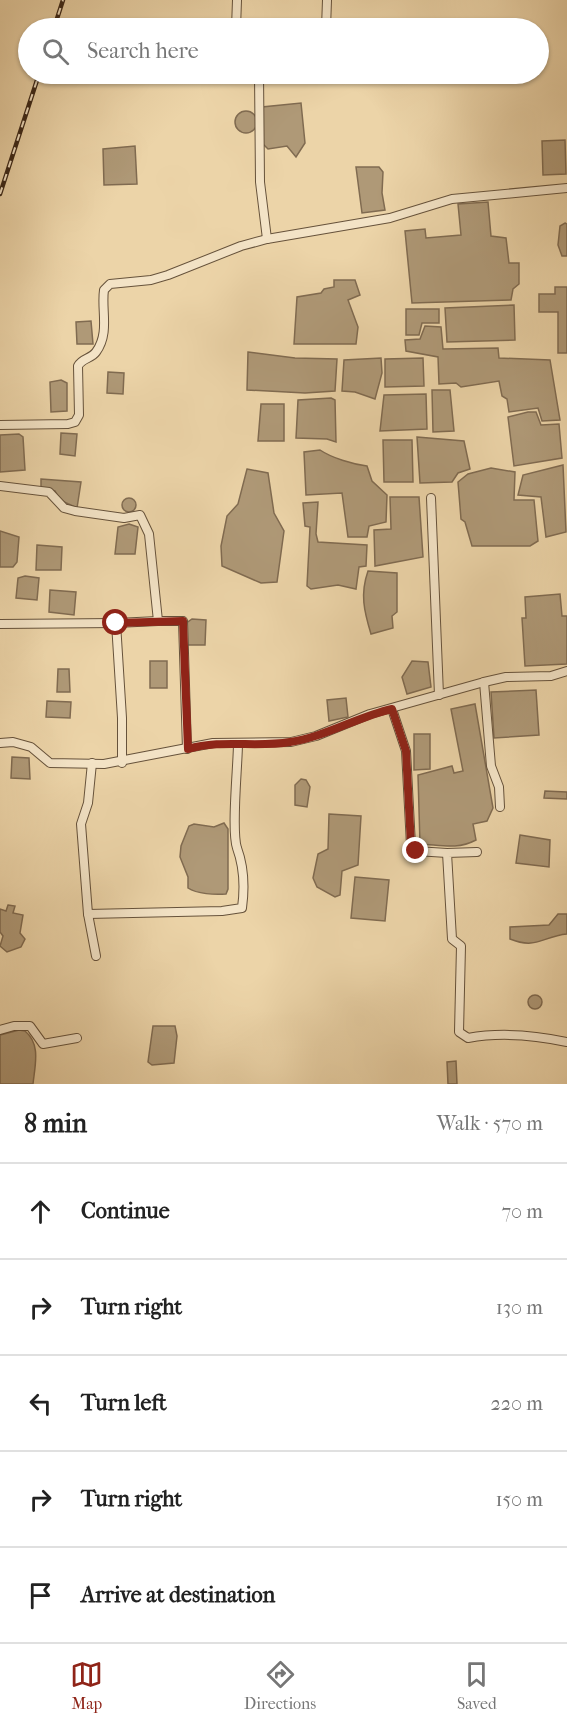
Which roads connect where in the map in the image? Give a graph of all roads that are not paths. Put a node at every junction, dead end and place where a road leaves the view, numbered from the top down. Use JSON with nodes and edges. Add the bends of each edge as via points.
{"nodes":[{"id":1,"x":237,"y":0,"type":"edge"},
{"id":2,"x":327,"y":0,"type":"edge"},
{"id":3,"x":236,"y":18,"type":"edge"},
{"id":4,"x":326,"y":18,"type":"edge"},
{"id":5,"x":259,"y":84,"type":"edge"},
{"id":6,"x":567,"y":188,"type":"edge"},
{"id":7,"x":267,"y":239,"type":"junction"},
{"id":8,"x":0,"y":425,"type":"edge"},
{"id":9,"x":0,"y":486,"type":"edge"},
{"id":10,"x":431,"y":498,"type":"dead end"},
{"id":11,"x":158,"y":621,"type":"junction"},
{"id":12,"x":116,"y":623,"type":"junction"},
{"id":13,"x":0,"y":624,"type":"edge"},
{"id":14,"x":567,"y":671,"type":"edge"},
{"id":15,"x":484,"y":682,"type":"junction"},
{"id":16,"x":439,"y":695,"type":"junction"},
{"id":17,"x":392,"y":709,"type":"junction"},
{"id":18,"x":0,"y":742,"type":"edge"},
{"id":19,"x":238,"y":743,"type":"junction"},
{"id":20,"x":188,"y":749,"type":"junction"},
{"id":21,"x":92,"y":763,"type":"junction"},
{"id":22,"x":122,"y":763,"type":"junction"},
{"id":23,"x":500,"y":807,"type":"dead end"},
{"id":24,"x":477,"y":852,"type":"dead end"},
{"id":25,"x":447,"y":853,"type":"junction"},
{"id":26,"x":88,"y":914,"type":"junction"},
{"id":27,"x":96,"y":956,"type":"dead end"},
{"id":28,"x":0,"y":1030,"type":"edge"},
{"id":29,"x":77,"y":1038,"type":"dead end"},
{"id":30,"x":567,"y":1041,"type":"edge"}],
"edges":[{"from":1,"to":3,"type":"street"},
{"from":2,"to":4,"type":"street"},
{"from":5,"to":7,"type":"street","via":[[260,182]]},
{"from":6,"to":7,"type":"street","via":[[452,199],[390,218]]},
{"from":7,"to":8,"type":"street","via":[[151,280],[110,284],[104,290],[105,324],[99,345],[95,354],[78,366],[79,416],[75,422]]},
{"from":9,"to":11,"type":"street","via":[[49,492],[64,508],[75,511],[124,518],[140,515],[149,534]]},
{"from":10,"to":16,"type":"street"},
{"from":11,"to":12,"type":"street"},
{"from":11,"to":20,"type":"street","via":[[183,621]]},
{"from":12,"to":13,"type":"street"},
{"from":12,"to":22,"type":"street"},
{"from":14,"to":15,"type":"street"},
{"from":15,"to":16,"type":"street"},
{"from":15,"to":23,"type":"street","via":[[491,766],[499,787]]},
{"from":16,"to":17,"type":"street"},
{"from":17,"to":19,"type":"street","via":[[291,742]]},
{"from":17,"to":25,"type":"street","via":[[406,751],[411,845],[416,851]]},
{"from":18,"to":21,"type":"street","via":[[31,747],[50,763]]},
{"from":19,"to":20,"type":"street"},
{"from":19,"to":26,"type":"street","via":[[235,811],[244,887],[242,908]]},
{"from":20,"to":22,"type":"street"},
{"from":21,"to":22,"type":"street"},
{"from":21,"to":26,"type":"street","via":[[88,803],[81,824]]},
{"from":24,"to":25,"type":"street"},
{"from":25,"to":30,"type":"street","via":[[452,939],[461,946],[459,1032],[468,1038],[492,1034]]},
{"from":26,"to":27,"type":"street"},
{"from":28,"to":29,"type":"street","via":[[30,1026],[43,1044]]}]}
